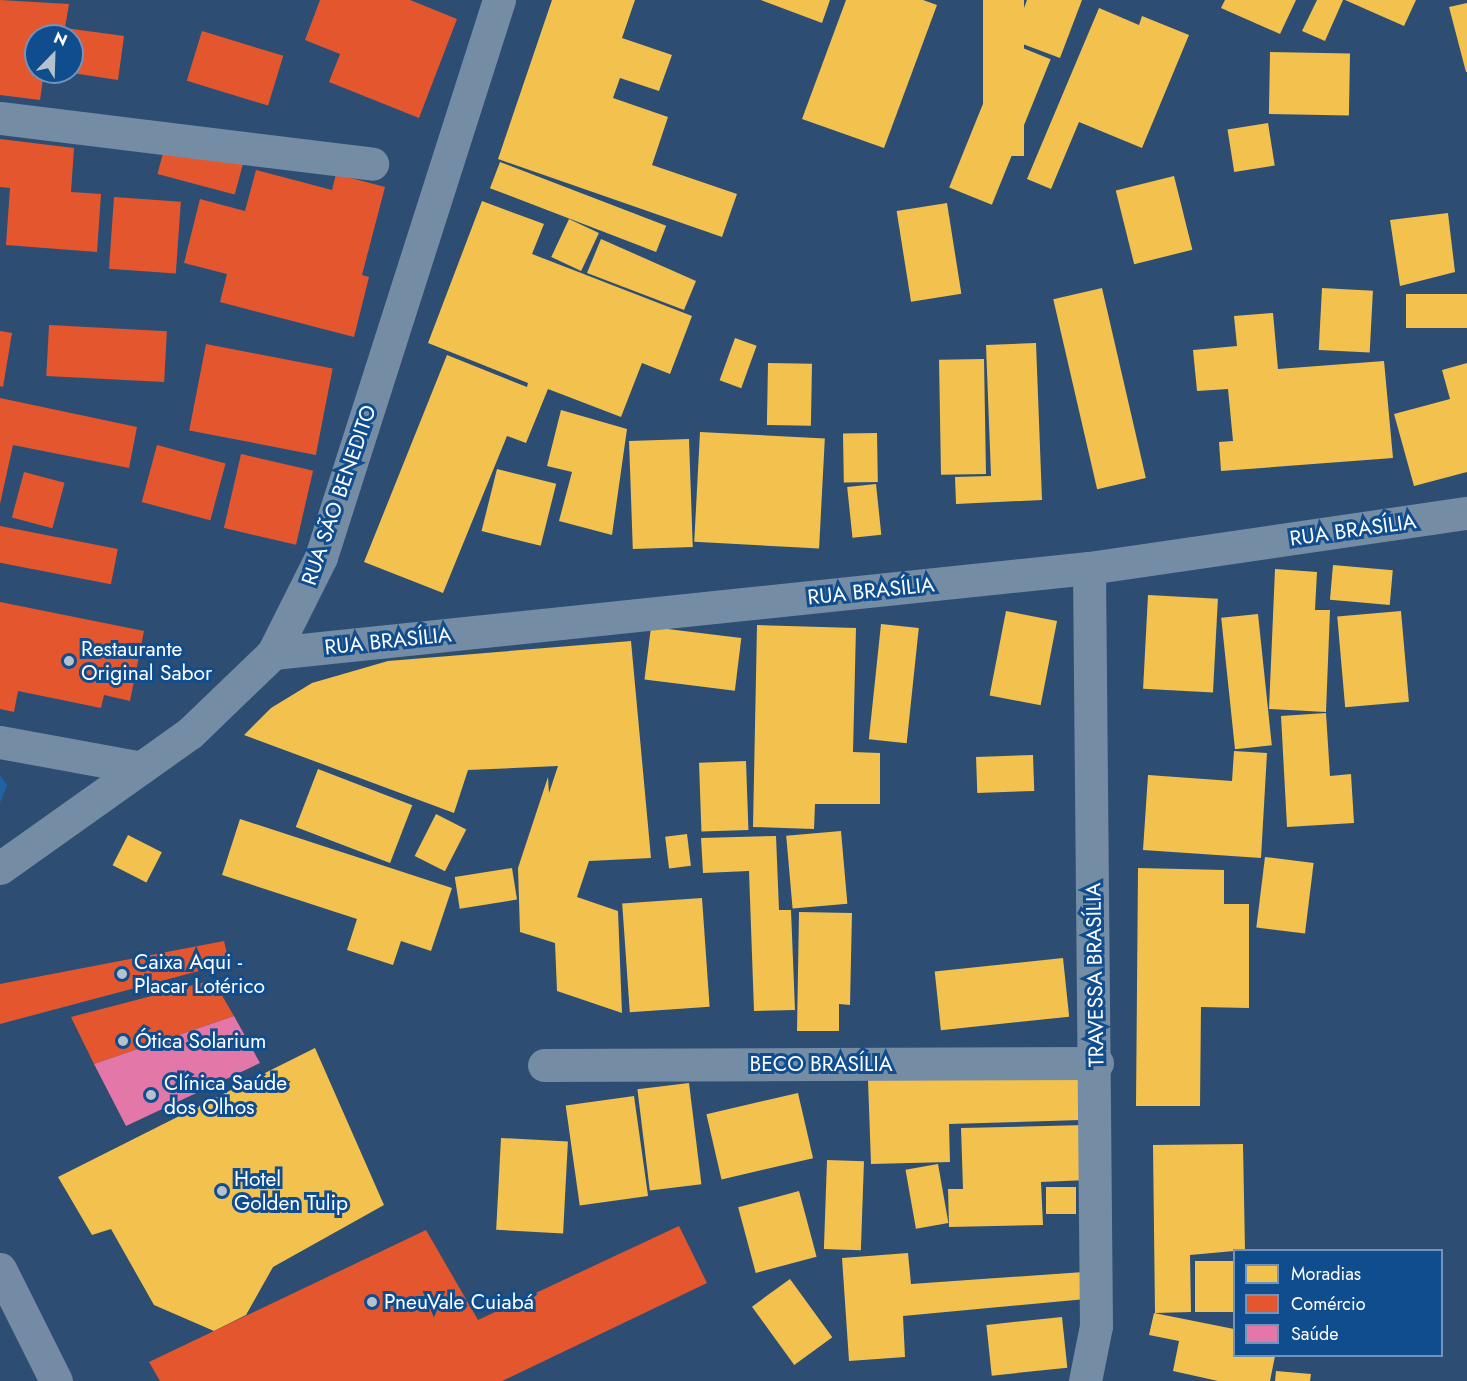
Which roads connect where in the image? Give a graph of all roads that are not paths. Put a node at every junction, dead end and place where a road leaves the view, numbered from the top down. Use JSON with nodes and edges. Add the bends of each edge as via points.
{"nodes":[{"id":1,"x":499,"y":0,"type":"edge"},
{"id":2,"x":0,"y":118,"type":"edge"},
{"id":3,"x":372,"y":165,"type":"dead end"},
{"id":4,"x":1467,"y":513,"type":"edge"},
{"id":5,"x":1089,"y":568,"type":"junction"},
{"id":6,"x":273,"y":653,"type":"junction"},
{"id":7,"x":0,"y":742,"type":"edge"},
{"id":8,"x":141,"y":768,"type":"junction"},
{"id":9,"x":0,"y":868,"type":"edge"},
{"id":10,"x":1097,"y":1063,"type":"junction"},
{"id":11,"x":544,"y":1065,"type":"dead end"},
{"id":12,"x":0,"y":1269,"type":"edge"},
{"id":13,"x":56,"y":1381,"type":"edge"},
{"id":14,"x":1085,"y":1381,"type":"edge"}],
"edges":[{"from":1,"to":6,"type":"street","name":"RUA SÃO BENEDITO","via":[[321,557]]},
{"from":2,"to":3,"type":"street"},
{"from":4,"to":5,"type":"street","name":"RUA BRASÍLIA"},
{"from":5,"to":6,"type":"street","name":"RUA BRASÍLIA"},
{"from":5,"to":10,"type":"street","name":"TRAVESSA BRASÍLIA"},
{"from":6,"to":8,"type":"street","name":"RUA SÃO BENEDITO","via":[[190,733]]},
{"from":7,"to":8,"type":"street"},
{"from":8,"to":9,"type":"street","name":"RUA SÃO BENEDITO"},
{"from":10,"to":11,"type":"street","name":"BECO BRASÍLIA"},
{"from":10,"to":14,"type":"street","name":"TRAVESSA BRASÍLIA","via":[[1096,1326]]},
{"from":12,"to":13,"type":"main road"}]}
